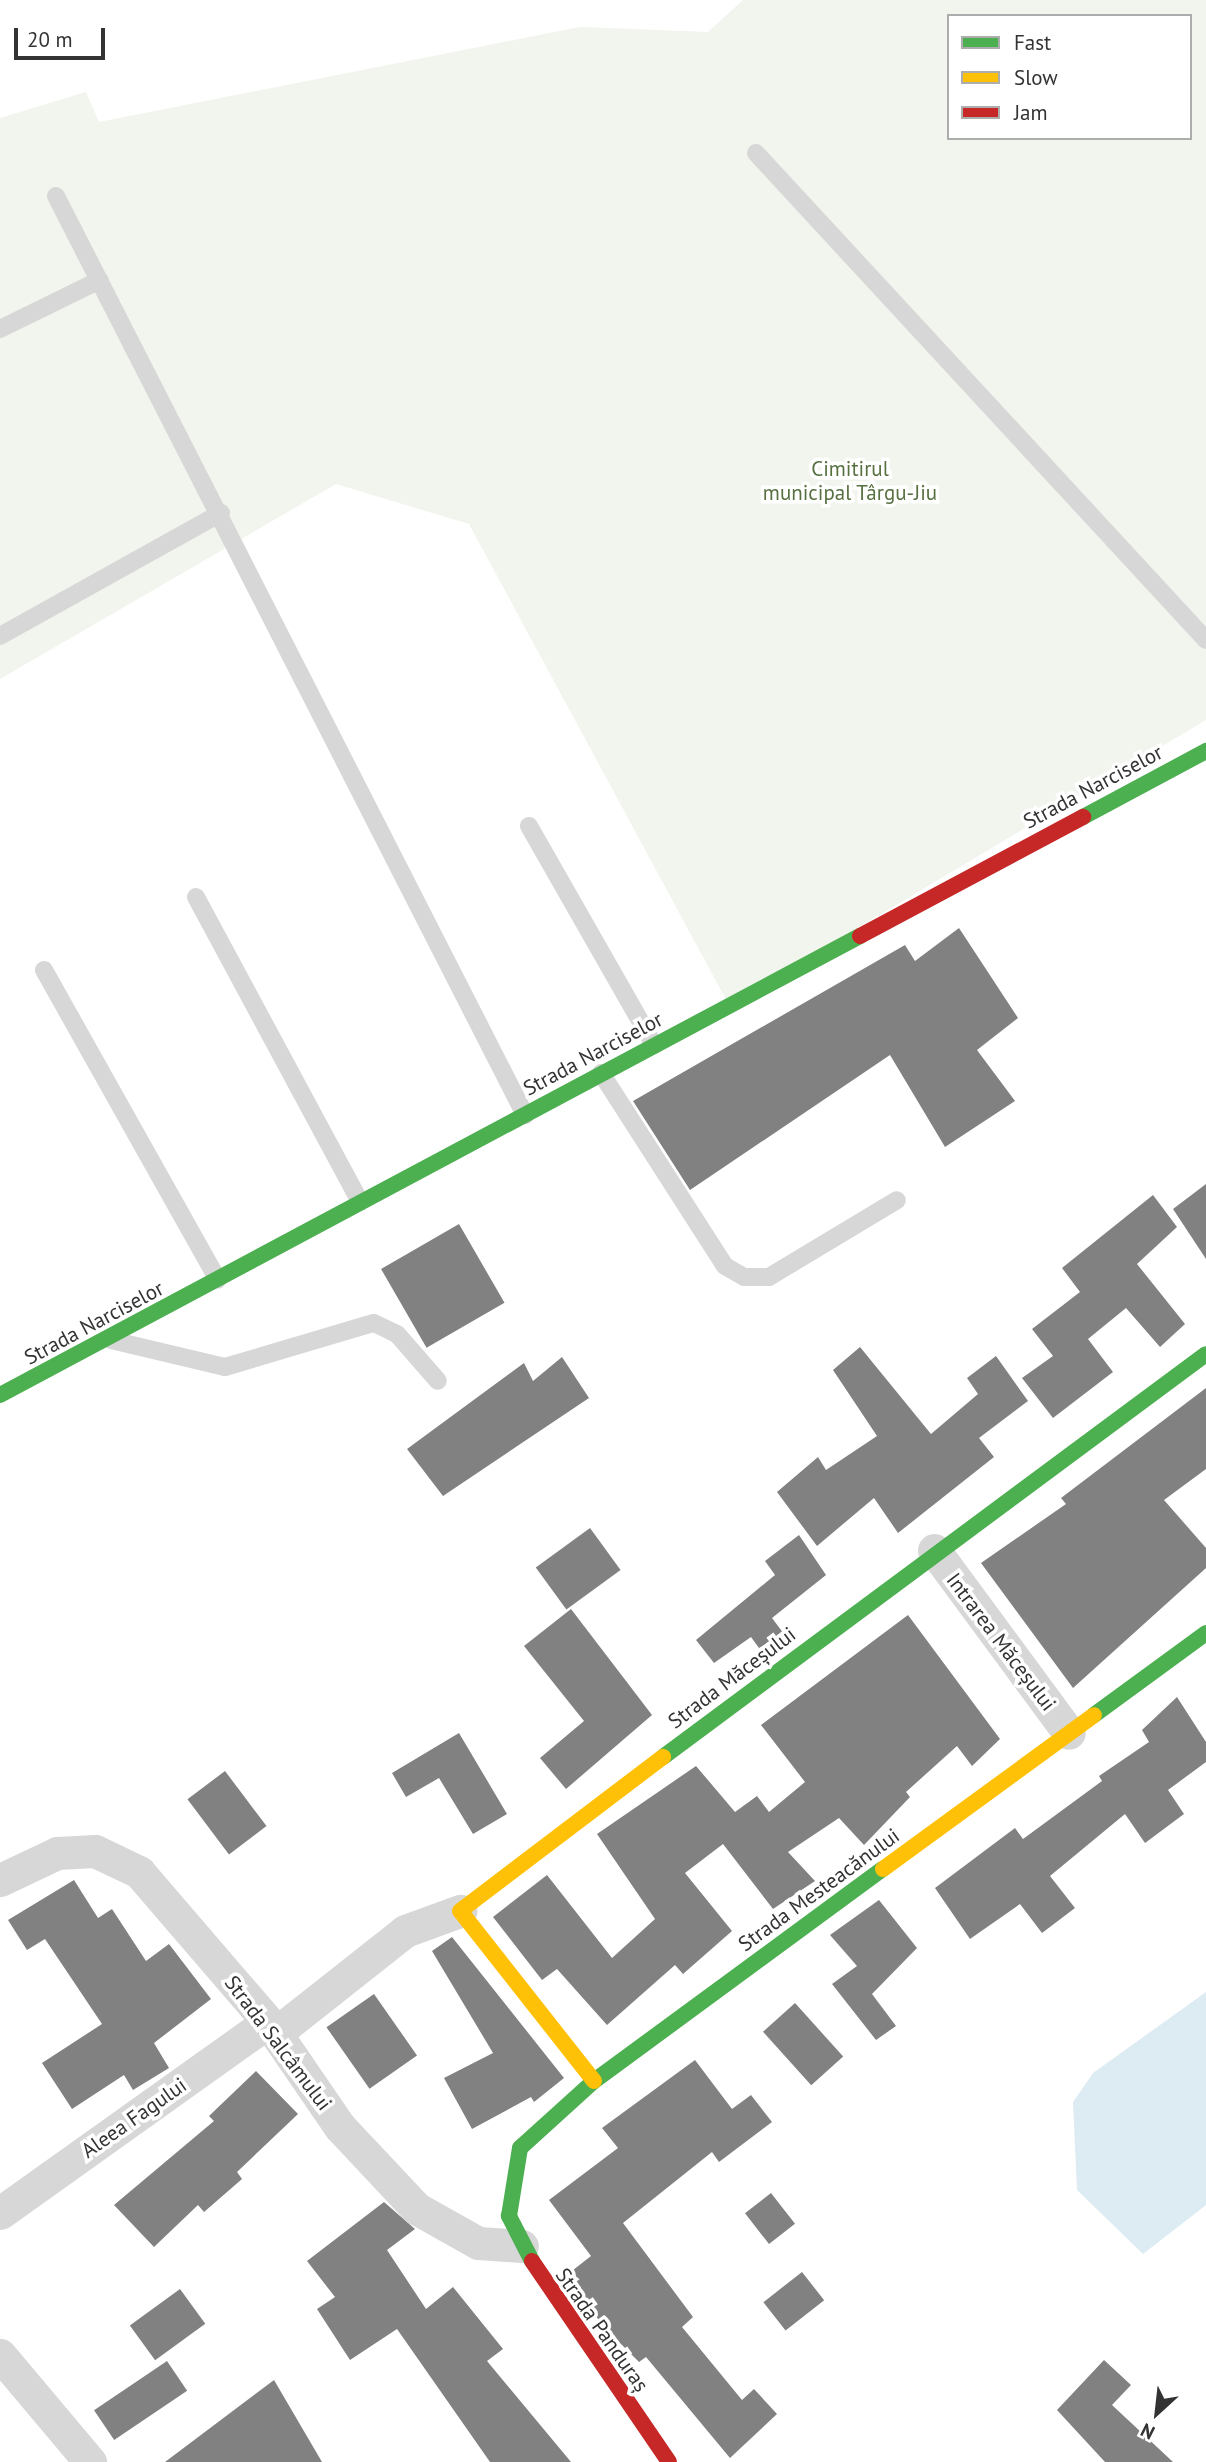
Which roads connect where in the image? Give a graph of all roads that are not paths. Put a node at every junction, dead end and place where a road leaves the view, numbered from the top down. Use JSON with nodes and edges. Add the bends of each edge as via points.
{"nodes":[{"id":1,"x":756,"y":153,"type":"dead end"},
{"id":2,"x":56,"y":196,"type":"dead end"},
{"id":3,"x":100,"y":280,"type":"junction"},
{"id":4,"x":0,"y":329,"type":"edge"},
{"id":5,"x":221,"y":513,"type":"junction"},
{"id":6,"x":0,"y":636,"type":"edge"},
{"id":7,"x":1206,"y":640,"type":"edge"},
{"id":8,"x":1206,"y":751,"type":"edge"},
{"id":9,"x":529,"y":826,"type":"dead end"},
{"id":10,"x":196,"y":897,"type":"dead end"},
{"id":11,"x":44,"y":970,"type":"dead end"},
{"id":12,"x":654,"y":1045,"type":"junction"},
{"id":13,"x":601,"y":1073,"type":"junction"},
{"id":14,"x":525,"y":1115,"type":"junction"},
{"id":15,"x":897,"y":1200,"type":"dead end"},
{"id":16,"x":360,"y":1202,"type":"junction"},
{"id":17,"x":218,"y":1280,"type":"junction"},
{"id":18,"x":109,"y":1339,"type":"junction"},
{"id":19,"x":1206,"y":1354,"type":"edge"},
{"id":20,"x":438,"y":1381,"type":"dead end"},
{"id":21,"x":0,"y":1395,"type":"edge"},
{"id":22,"x":934,"y":1550,"type":"junction"},
{"id":23,"x":1206,"y":1633,"type":"edge"},
{"id":24,"x":1069,"y":1733,"type":"junction"},
{"id":25,"x":2,"y":1876,"type":"edge"},
{"id":26,"x":460,"y":1911,"type":"junction"},
{"id":27,"x":272,"y":2028,"type":"junction"},
{"id":28,"x":594,"y":2081,"type":"junction"},
{"id":29,"x":0,"y":2213,"type":"edge"},
{"id":30,"x":515,"y":2231,"type":"junction"},
{"id":31,"x":0,"y":2355,"type":"edge"},
{"id":32,"x":90,"y":2462,"type":"edge"},
{"id":33,"x":669,"y":2462,"type":"edge"}],
"edges":[{"from":1,"to":7,"type":"lane"},
{"from":2,"to":3,"type":"lane"},
{"from":3,"to":4,"type":"lane"},
{"from":3,"to":5,"type":"lane"},
{"from":5,"to":6,"type":"lane"},
{"from":5,"to":14,"type":"lane"},
{"from":8,"to":12,"type":"street","name":"Strada Narciselor"},
{"from":9,"to":12,"type":"lane"},
{"from":10,"to":16,"type":"lane"},
{"from":11,"to":17,"type":"lane"},
{"from":12,"to":13,"type":"street","name":"Strada Narciselor"},
{"from":13,"to":14,"type":"street","name":"Strada Narciselor"},
{"from":13,"to":15,"type":"lane","via":[[724,1266],[744,1277],[769,1277]]},
{"from":14,"to":16,"type":"street","name":"Strada Narciselor"},
{"from":16,"to":17,"type":"street","name":"Strada Narciselor"},
{"from":17,"to":18,"type":"street","name":"Strada Narciselor"},
{"from":18,"to":20,"type":"lane","via":[[225,1367],[374,1323],[397,1334]]},
{"from":18,"to":21,"type":"street","name":"Strada Narciselor"},
{"from":19,"to":22,"type":"street","name":"Strada Măceșului"},
{"from":22,"to":24,"type":"street","name":"Intrarea Măceșului"},
{"from":22,"to":26,"type":"street","name":"Strada Măceșului"},
{"from":23,"to":24,"type":"street","name":"Strada Mesteacănului"},
{"from":24,"to":28,"type":"street","name":"Strada Mesteacănului"},
{"from":25,"to":27,"type":"street","name":"Strada Salcâmului","via":[[57,1853],[95,1851],[139,1872]]},
{"from":26,"to":27,"type":"street","name":"Aleea Fagului","via":[[405,1931]]},
{"from":26,"to":28,"type":"street"},
{"from":27,"to":29,"type":"street","name":"Aleea Fagului"},
{"from":27,"to":30,"type":"street","name":"Strada Salcâmului","via":[[341,2127],[416,2208],[478,2243]]},
{"from":28,"to":30,"type":"street","name":"Strada Mesteacănului","via":[[520,2148]]},
{"from":30,"to":33,"type":"street","name":"Strada Panduraș"},
{"from":31,"to":32,"type":"street"}]}
